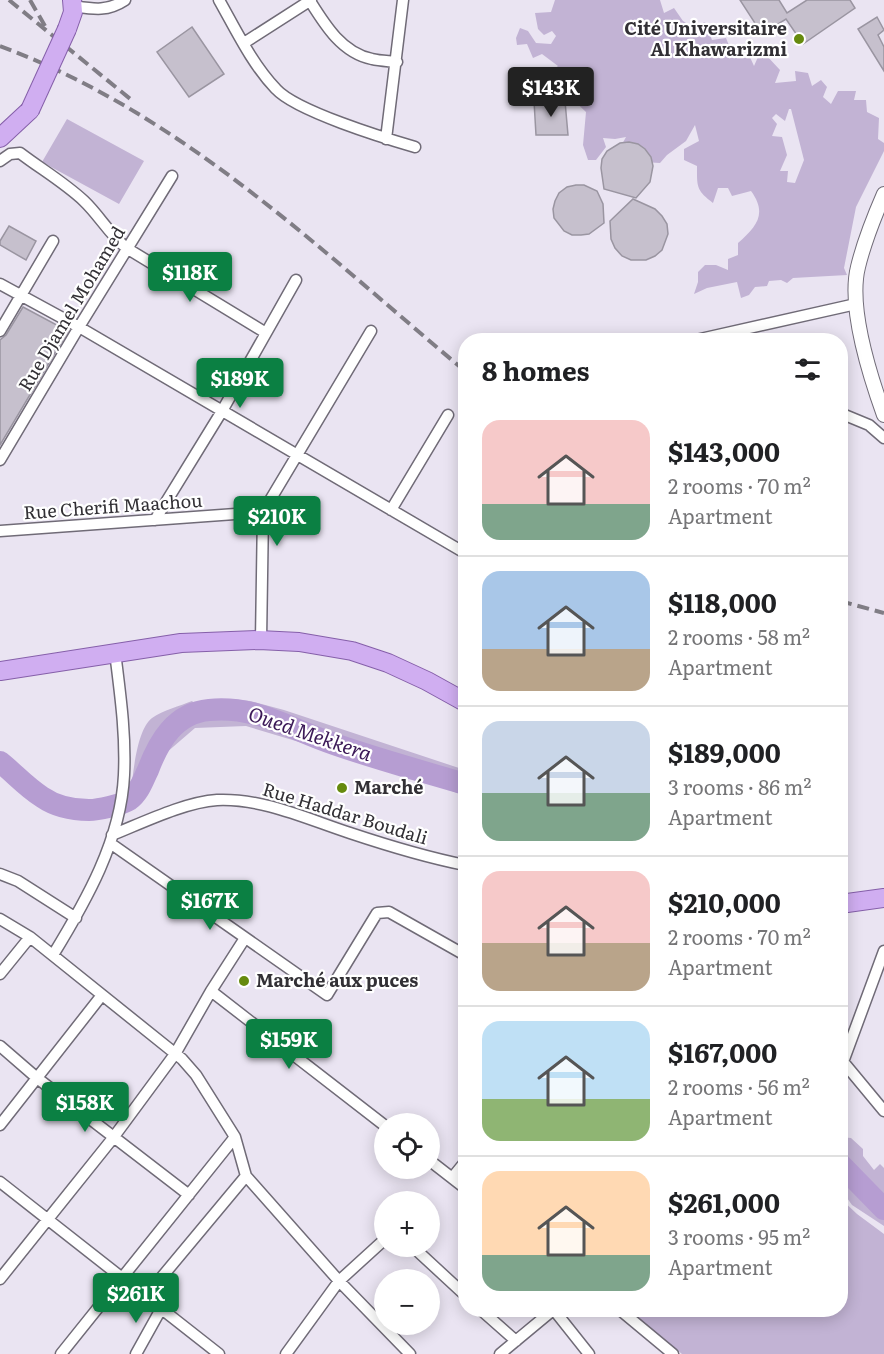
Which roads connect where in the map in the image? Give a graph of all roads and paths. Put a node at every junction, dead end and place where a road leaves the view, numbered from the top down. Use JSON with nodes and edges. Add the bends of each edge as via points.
{"nodes":[{"id":1,"x":125,"y":0,"type":"edge"},
{"id":2,"x":219,"y":0,"type":"edge"},
{"id":3,"x":403,"y":0,"type":"edge"},
{"id":4,"x":310,"y":1,"type":"edge"},
{"id":5,"x":73,"y":3,"type":"edge"},
{"id":6,"x":244,"y":43,"type":"junction"},
{"id":7,"x":397,"y":62,"type":"junction"},
{"id":8,"x":4,"y":133,"type":"edge"},
{"id":9,"x":386,"y":139,"type":"junction"},
{"id":10,"x":415,"y":147,"type":"dead end"},
{"id":11,"x":0,"y":161,"type":"edge"},
{"id":12,"x":172,"y":176,"type":"dead end"},
{"id":13,"x":884,"y":194,"type":"edge"},
{"id":14,"x":53,"y":241,"type":"dead end"},
{"id":15,"x":128,"y":249,"type":"junction"},
{"id":16,"x":296,"y":280,"type":"dead end"},
{"id":17,"x":0,"y":284,"type":"edge"},
{"id":18,"x":21,"y":295,"type":"junction"},
{"id":19,"x":856,"y":304,"type":"junction"},
{"id":20,"x":79,"y":327,"type":"junction"},
{"id":21,"x":0,"y":331,"type":"edge"},
{"id":22,"x":370,"y":331,"type":"dead end"},
{"id":23,"x":266,"y":333,"type":"junction"},
{"id":24,"x":727,"y":333,"type":"edge"},
{"id":25,"x":222,"y":411,"type":"junction"},
{"id":26,"x":448,"y":415,"type":"dead end"},
{"id":27,"x":884,"y":415,"type":"edge"},
{"id":28,"x":848,"y":416,"type":"edge"},
{"id":29,"x":884,"y":438,"type":"edge"},
{"id":30,"x":297,"y":455,"type":"junction"},
{"id":31,"x":0,"y":460,"type":"edge"},
{"id":32,"x":391,"y":510,"type":"junction"},
{"id":33,"x":263,"y":512,"type":"junction"},
{"id":34,"x":155,"y":520,"type":"junction"},
{"id":35,"x":0,"y":531,"type":"edge"},
{"id":36,"x":458,"y":550,"type":"edge"},
{"id":37,"x":261,"y":640,"type":"junction"},
{"id":38,"x":115,"y":652,"type":"junction"},
{"id":39,"x":0,"y":671,"type":"edge"},
{"id":40,"x":458,"y":698,"type":"edge"},
{"id":41,"x":111,"y":839,"type":"junction"},
{"id":42,"x":458,"y":863,"type":"edge"},
{"id":43,"x":0,"y":874,"type":"edge"},
{"id":44,"x":879,"y":903,"type":"edge"},
{"id":45,"x":848,"y":904,"type":"edge"},
{"id":46,"x":76,"y":918,"type":"junction"},
{"id":47,"x":0,"y":919,"type":"edge"},
{"id":48,"x":30,"y":937,"type":"junction"},
{"id":49,"x":245,"y":938,"type":"junction"},
{"id":50,"x":458,"y":951,"type":"edge"},
{"id":51,"x":884,"y":951,"type":"edge"},
{"id":52,"x":53,"y":955,"type":"junction"},
{"id":53,"x":0,"y":974,"type":"edge"},
{"id":54,"x":211,"y":992,"type":"junction"},
{"id":55,"x":102,"y":995,"type":"junction"},
{"id":56,"x":848,"y":1044,"type":"edge"},
{"id":57,"x":0,"y":1046,"type":"edge"},
{"id":58,"x":175,"y":1054,"type":"junction"},
{"id":59,"x":848,"y":1067,"type":"edge"},
{"id":60,"x":37,"y":1078,"type":"junction"},
{"id":61,"x":884,"y":1111,"type":"edge"},
{"id":62,"x":374,"y":1117,"type":"edge"},
{"id":63,"x":0,"y":1125,"type":"edge"},
{"id":64,"x":113,"y":1137,"type":"junction"},
{"id":65,"x":235,"y":1137,"type":"junction"},
{"id":66,"x":440,"y":1169,"type":"edge"},
{"id":67,"x":458,"y":1171,"type":"edge"},
{"id":68,"x":246,"y":1176,"type":"junction"},
{"id":69,"x":452,"y":1178,"type":"junction"},
{"id":70,"x":0,"y":1182,"type":"edge"},
{"id":71,"x":458,"y":1183,"type":"edge"},
{"id":72,"x":189,"y":1195,"type":"junction"},
{"id":73,"x":48,"y":1220,"type":"junction"},
{"id":74,"x":374,"y":1249,"type":"edge"},
{"id":75,"x":424,"y":1257,"type":"edge"},
{"id":76,"x":122,"y":1278,"type":"junction"},
{"id":77,"x":0,"y":1279,"type":"edge"},
{"id":78,"x":339,"y":1281,"type":"junction"},
{"id":79,"x":458,"y":1289,"type":"edge"},
{"id":80,"x":146,"y":1296,"type":"junction"},
{"id":81,"x":161,"y":1309,"type":"junction"},
{"id":82,"x":489,"y":1317,"type":"edge"},
{"id":83,"x":545,"y":1317,"type":"edge"},
{"id":84,"x":560,"y":1317,"type":"edge"},
{"id":85,"x":628,"y":1317,"type":"edge"},
{"id":86,"x":516,"y":1341,"type":"junction"},
{"id":87,"x":61,"y":1354,"type":"edge"},
{"id":88,"x":136,"y":1354,"type":"edge"},
{"id":89,"x":219,"y":1354,"type":"edge"},
{"id":90,"x":286,"y":1354,"type":"edge"},
{"id":91,"x":410,"y":1354,"type":"edge"},
{"id":92,"x":500,"y":1354,"type":"edge"},
{"id":93,"x":589,"y":1354,"type":"edge"},
{"id":94,"x":673,"y":1354,"type":"edge"}],
"edges":[{"from":1,"to":5,"type":"street","via":[[97,10]]},
{"from":2,"to":6,"type":"street"},
{"from":3,"to":7,"type":"street"},
{"from":4,"to":6,"type":"street"},
{"from":4,"to":7,"type":"street","via":[[323,23],[352,51],[371,59]]},
{"from":5,"to":8,"type":"main road","bridge":true,"via":[[67,29],[30,110]]},
{"from":6,"to":9,"type":"street","via":[[277,91],[309,109]]},
{"from":7,"to":9,"type":"street"},
{"from":9,"to":10,"type":"street"},
{"from":11,"to":15,"type":"street","via":[[20,153],[82,199]]},
{"from":12,"to":15,"type":"street","name":"Rue Djamel Mohamed"},
{"from":13,"to":19,"type":"street","via":[[857,268]]},
{"from":14,"to":18,"type":"street"},
{"from":15,"to":20,"type":"street","name":"Rue Djamel Mohamed"},
{"from":15,"to":23,"type":"street"},
{"from":16,"to":23,"type":"street"},
{"from":17,"to":18,"type":"street"},
{"from":18,"to":20,"type":"street"},
{"from":18,"to":21,"type":"street"},
{"from":19,"to":24,"type":"street"},
{"from":19,"to":27,"type":"street"},
{"from":20,"to":25,"type":"street"},
{"from":20,"to":31,"type":"street","name":"Rue Djamel Mohamed"},
{"from":22,"to":30,"type":"street"},
{"from":23,"to":25,"type":"street"},
{"from":25,"to":30,"type":"street"},
{"from":25,"to":34,"type":"street"},
{"from":26,"to":32,"type":"street"},
{"from":28,"to":29,"type":"street","via":[[869,425]]},
{"from":30,"to":32,"type":"street"},
{"from":30,"to":33,"type":"street"},
{"from":32,"to":36,"type":"street"},
{"from":33,"to":34,"type":"street","name":"Rue Cherifi Maachou"},
{"from":33,"to":37,"type":"street"},
{"from":34,"to":35,"type":"street","name":"Rue Cherifi Maachou"},
{"from":37,"to":38,"type":"main road","via":[[181,643]]},
{"from":37,"to":40,"type":"main road","via":[[352,651],[388,663]]},
{"from":38,"to":39,"type":"main road"},
{"from":38,"to":41,"type":"street","via":[[125,734],[124,777]]},
{"from":41,"to":42,"type":"street","name":"Rue Haddar Boudali","via":[[149,819],[190,806],[215,800],[243,801],[410,853]]},
{"from":41,"to":46,"type":"street"},
{"from":41,"to":49,"type":"street"},
{"from":43,"to":46,"type":"street"},
{"from":44,"to":45,"type":"main road"},
{"from":46,"to":52,"type":"street"},
{"from":47,"to":48,"type":"street"},
{"from":48,"to":52,"type":"street"},
{"from":48,"to":53,"type":"street"},
{"from":49,"to":50,"type":"street","via":[[327,995],[377,913],[388,912]]},
{"from":49,"to":54,"type":"street"},
{"from":51,"to":56,"type":"street"},
{"from":52,"to":55,"type":"street"},
{"from":54,"to":58,"type":"street"},
{"from":54,"to":62,"type":"street"},
{"from":55,"to":58,"type":"street"},
{"from":55,"to":60,"type":"street"},
{"from":57,"to":60,"type":"street"},
{"from":58,"to":64,"type":"street"},
{"from":58,"to":65,"type":"street","via":[[196,1075]]},
{"from":59,"to":61,"type":"street"},
{"from":60,"to":63,"type":"street"},
{"from":60,"to":64,"type":"street"},
{"from":64,"to":72,"type":"street"},
{"from":64,"to":73,"type":"street"},
{"from":65,"to":68,"type":"street"},
{"from":65,"to":72,"type":"street"},
{"from":66,"to":69,"type":"street"},
{"from":67,"to":69,"type":"street"},
{"from":68,"to":78,"type":"street"},
{"from":68,"to":80,"type":"street"},
{"from":69,"to":71,"type":"street"},
{"from":70,"to":73,"type":"street"},
{"from":72,"to":76,"type":"street"},
{"from":73,"to":76,"type":"street"},
{"from":73,"to":77,"type":"street"},
{"from":74,"to":78,"type":"street"},
{"from":75,"to":79,"type":"street"},
{"from":76,"to":80,"type":"street"},
{"from":76,"to":87,"type":"street"},
{"from":78,"to":90,"type":"street"},
{"from":78,"to":91,"type":"street"},
{"from":80,"to":81,"type":"street"},
{"from":81,"to":88,"type":"street"},
{"from":81,"to":89,"type":"street"},
{"from":82,"to":86,"type":"street"},
{"from":83,"to":86,"type":"street"},
{"from":84,"to":93,"type":"street"},
{"from":85,"to":94,"type":"street"},
{"from":86,"to":92,"type":"street"}]}
